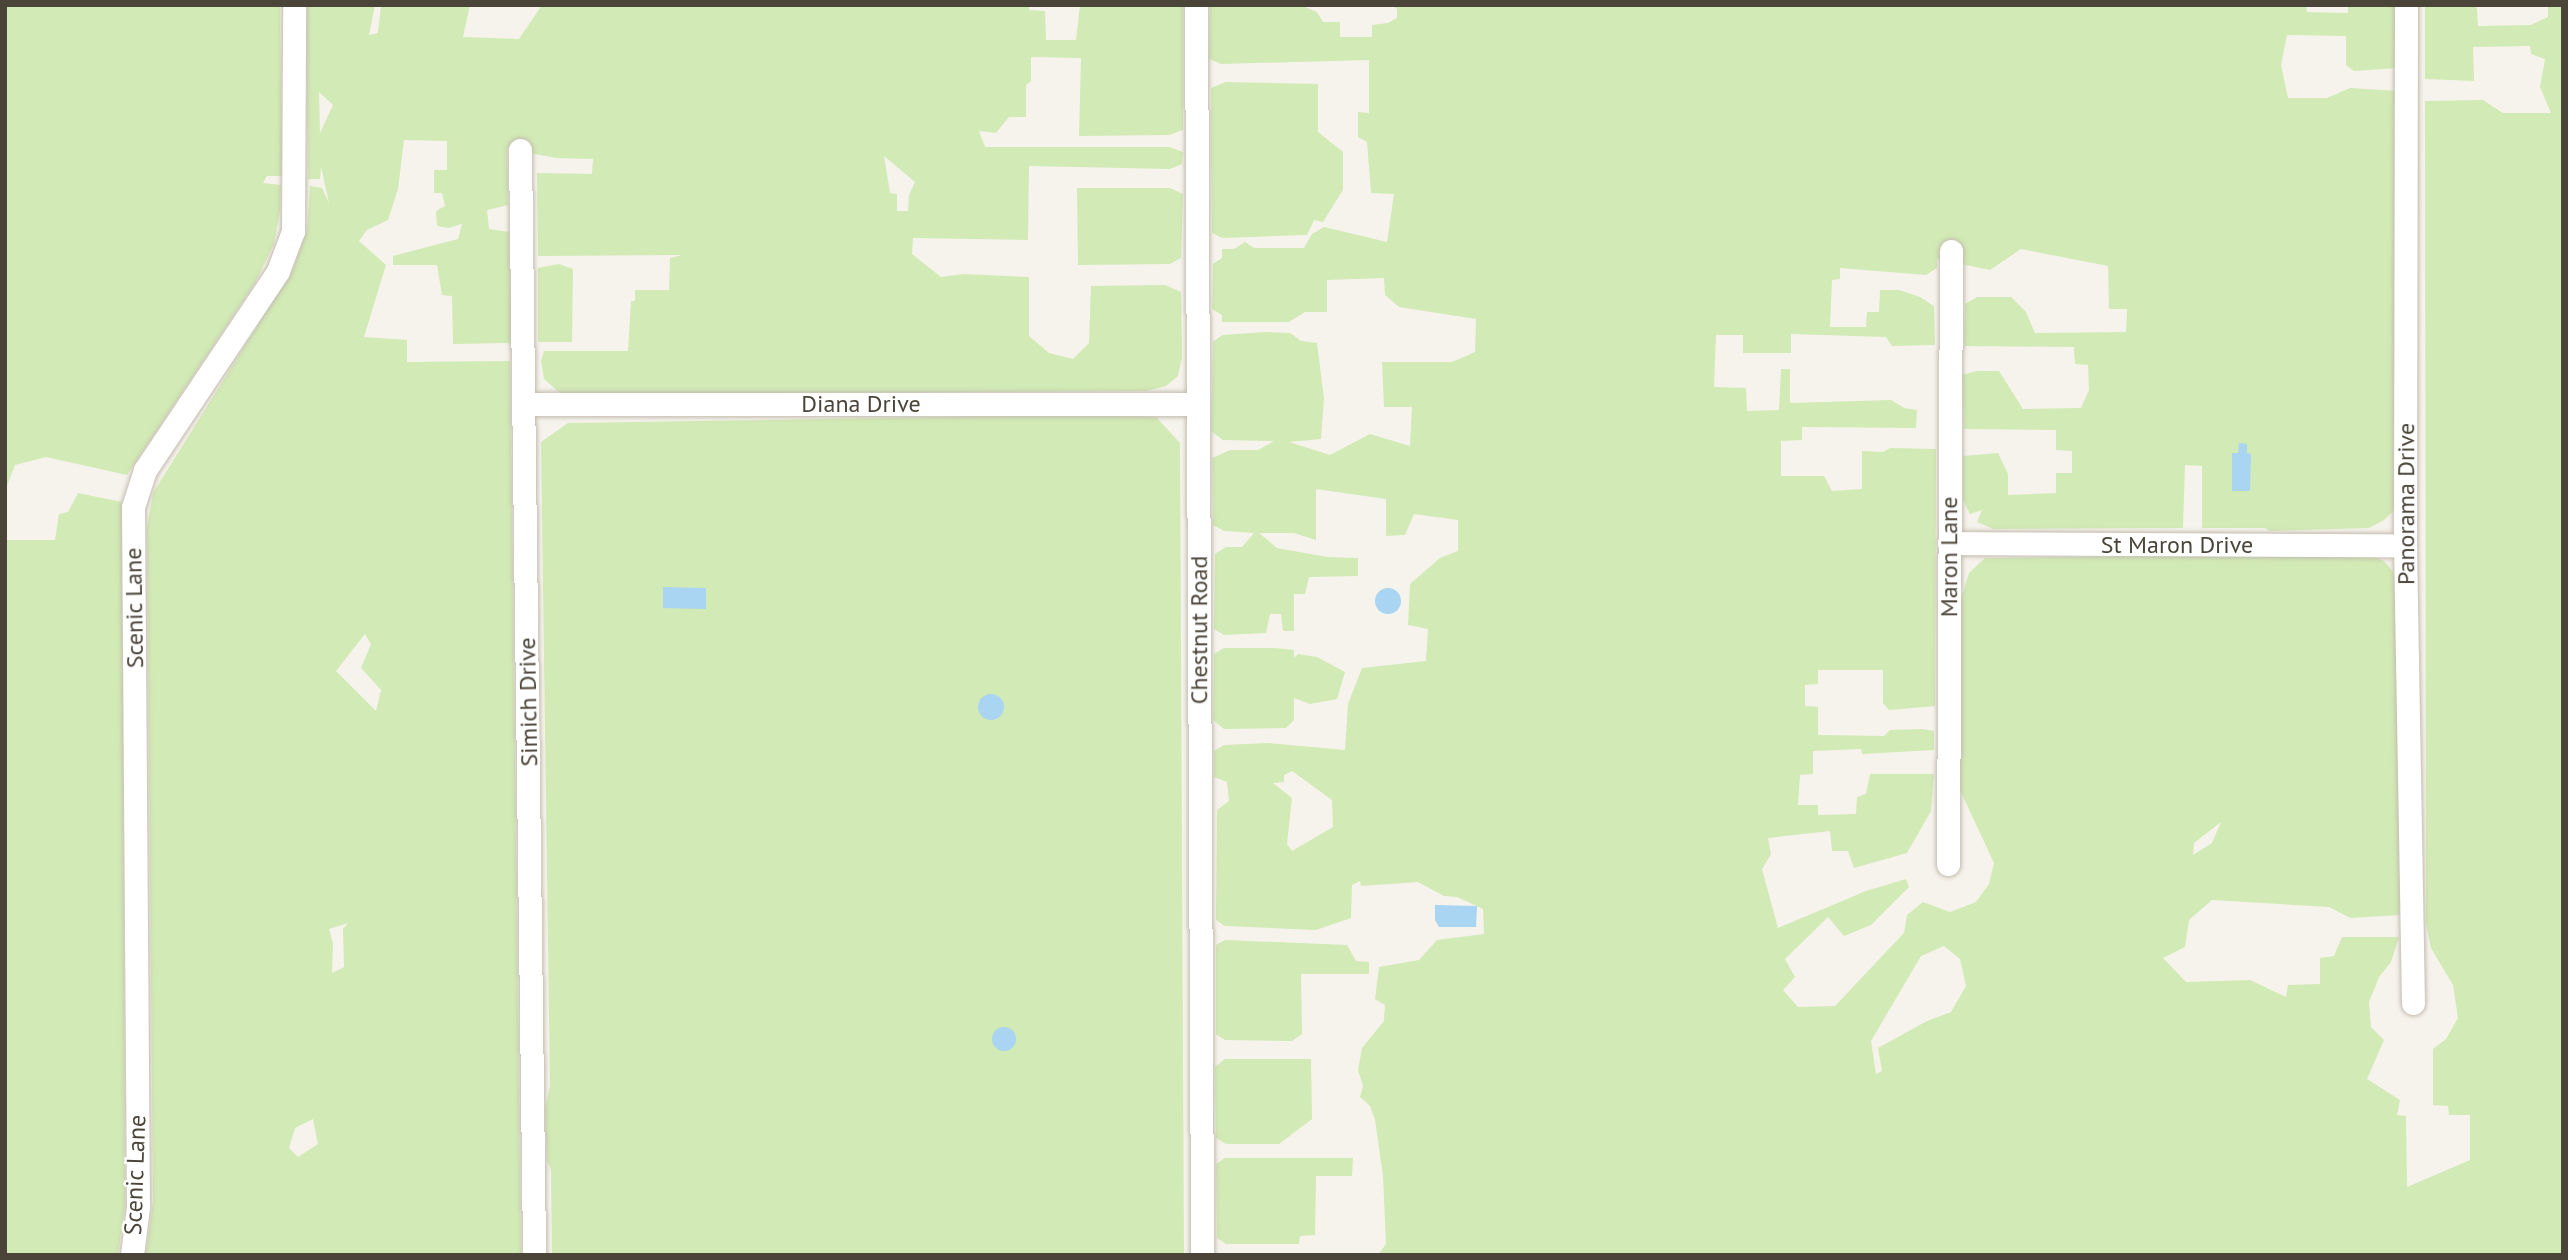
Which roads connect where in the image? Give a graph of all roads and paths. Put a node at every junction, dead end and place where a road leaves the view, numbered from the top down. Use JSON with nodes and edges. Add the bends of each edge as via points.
{"nodes":[{"id":1,"x":294,"y":5,"type":"edge"},
{"id":2,"x":1196,"y":5,"type":"edge"},
{"id":3,"x":2406,"y":5,"type":"edge"},
{"id":4,"x":520,"y":150,"type":"dead end"},
{"id":5,"x":1951,"y":251,"type":"dead end"},
{"id":6,"x":524,"y":404,"type":"junction"},
{"id":7,"x":1198,"y":404,"type":"junction"},
{"id":8,"x":1950,"y":543,"type":"junction"},
{"id":9,"x":2406,"y":545,"type":"junction"},
{"id":10,"x":1948,"y":864,"type":"dead end"},
{"id":11,"x":2413,"y":1003,"type":"dead end"},
{"id":12,"x":132,"y":1255,"type":"edge"},
{"id":13,"x":534,"y":1255,"type":"edge"},
{"id":14,"x":1202,"y":1255,"type":"edge"}],
"edges":[{"from":1,"to":12,"type":"street","name":"Scenic Lane","via":[[293,231],[278,271],[145,470],[134,507],[138,1206]]},
{"from":2,"to":7,"type":"street","name":"Chestnut Road"},
{"from":3,"to":9,"type":"street","name":"Panorama Drive"},
{"from":4,"to":6,"type":"street","name":"Simich Drive"},
{"from":5,"to":8,"type":"street","name":"Maron Lane"},
{"from":6,"to":7,"type":"street","name":"Diana Drive"},
{"from":6,"to":13,"type":"street","name":"Simich Drive"},
{"from":7,"to":14,"type":"street","name":"Chestnut Road"},
{"from":8,"to":9,"type":"street","name":"St Maron Drive"},
{"from":8,"to":10,"type":"street","name":"Maron Lane"},
{"from":9,"to":11,"type":"street","name":"Panorama Drive"}]}
